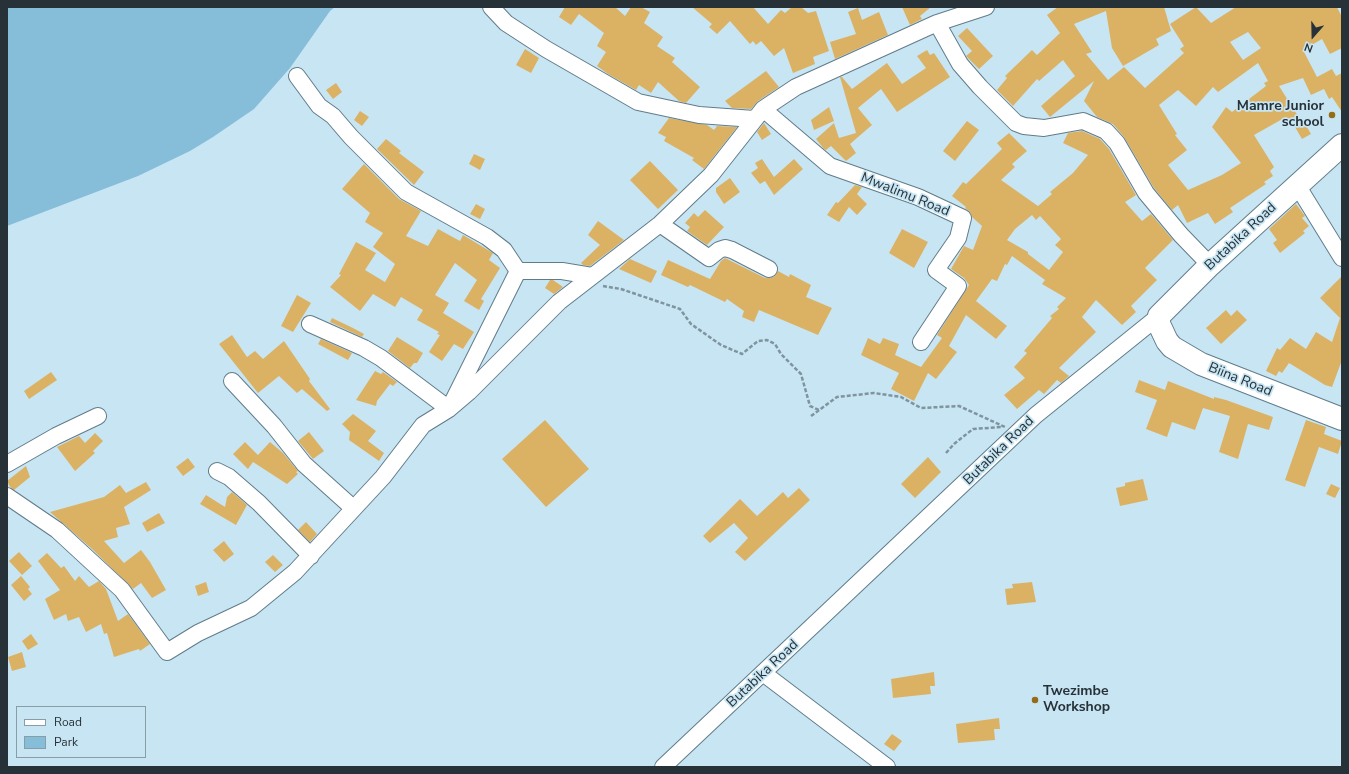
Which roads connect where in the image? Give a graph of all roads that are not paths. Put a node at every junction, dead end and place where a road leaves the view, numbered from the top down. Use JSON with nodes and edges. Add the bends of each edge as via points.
{"nodes":[{"id":1,"x":491,"y":7,"type":"edge"},
{"id":2,"x":986,"y":7,"type":"edge"},
{"id":3,"x":937,"y":23,"type":"junction"},
{"id":4,"x":297,"y":76,"type":"dead end"},
{"id":5,"x":759,"y":114,"type":"junction"},
{"id":6,"x":1342,"y":145,"type":"edge"},
{"id":7,"x":1297,"y":185,"type":"junction"},
{"id":8,"x":660,"y":224,"type":"junction"},
{"id":9,"x":1342,"y":258,"type":"edge"},
{"id":10,"x":1210,"y":265,"type":"junction"},
{"id":11,"x":769,"y":270,"type":"dead end"},
{"id":12,"x":518,"y":271,"type":"junction"},
{"id":13,"x":587,"y":279,"type":"junction"},
{"id":14,"x":1159,"y":316,"type":"junction"},
{"id":15,"x":310,"y":324,"type":"dead end"},
{"id":16,"x":921,"y":342,"type":"dead end"},
{"id":17,"x":232,"y":381,"type":"dead end"},
{"id":18,"x":449,"y":409,"type":"junction"},
{"id":19,"x":98,"y":416,"type":"dead end"},
{"id":20,"x":1342,"y":420,"type":"edge"},
{"id":21,"x":7,"y":464,"type":"edge"},
{"id":22,"x":217,"y":471,"type":"dead end"},
{"id":23,"x":7,"y":496,"type":"edge"},
{"id":24,"x":353,"y":508,"type":"junction"},
{"id":25,"x":311,"y":556,"type":"junction"},
{"id":26,"x":763,"y":673,"type":"junction"},
{"id":27,"x":664,"y":767,"type":"edge"},
{"id":28,"x":887,"y":767,"type":"edge"}],
"edges":[{"from":1,"to":5,"type":"street","via":[[506,23],[535,42],[638,102],[699,115]]},
{"from":2,"to":3,"type":"street"},
{"from":3,"to":5,"type":"street","via":[[796,87]]},
{"from":3,"to":10,"type":"street","via":[[960,64],[1016,123],[1044,128],[1083,121],[1106,131],[1117,143],[1146,193]]},
{"from":4,"to":12,"type":"street","via":[[319,106],[333,116],[406,192],[486,237],[504,250]]},
{"from":5,"to":8,"type":"street","via":[[711,175]]},
{"from":5,"to":16,"type":"street","name":"Mwalimu Road","via":[[830,166],[918,198],[964,218],[958,238],[936,270],[958,286]]},
{"from":6,"to":7,"type":"main road","name":"Butabika Road"},
{"from":7,"to":9,"type":"street"},
{"from":7,"to":10,"type":"main road","name":"Butabika Road"},
{"from":8,"to":11,"type":"street","via":[[710,258],[725,248]]},
{"from":8,"to":13,"type":"street"},
{"from":10,"to":14,"type":"main road","name":"Butabika Road"},
{"from":12,"to":13,"type":"street","via":[[562,271]]},
{"from":12,"to":18,"type":"street"},
{"from":13,"to":18,"type":"street","via":[[559,302]]},
{"from":14,"to":20,"type":"main road","name":"Biina Road","via":[[1159,324],[1172,347],[1201,364]]},
{"from":14,"to":26,"type":"street","name":"Butabika Road","via":[[1036,415]]},
{"from":15,"to":18,"type":"street","via":[[364,348]]},
{"from":17,"to":24,"type":"street","via":[[274,426],[304,464]]},
{"from":18,"to":24,"type":"street","via":[[423,425],[383,477]]},
{"from":19,"to":21,"type":"street"},
{"from":22,"to":25,"type":"street","via":[[229,477],[259,502]]},
{"from":23,"to":25,"type":"street","via":[[57,530],[122,590],[167,652],[198,633],[251,608]]},
{"from":24,"to":25,"type":"street"},
{"from":26,"to":27,"type":"street","name":"Butabika Road"},
{"from":26,"to":28,"type":"street"}]}
